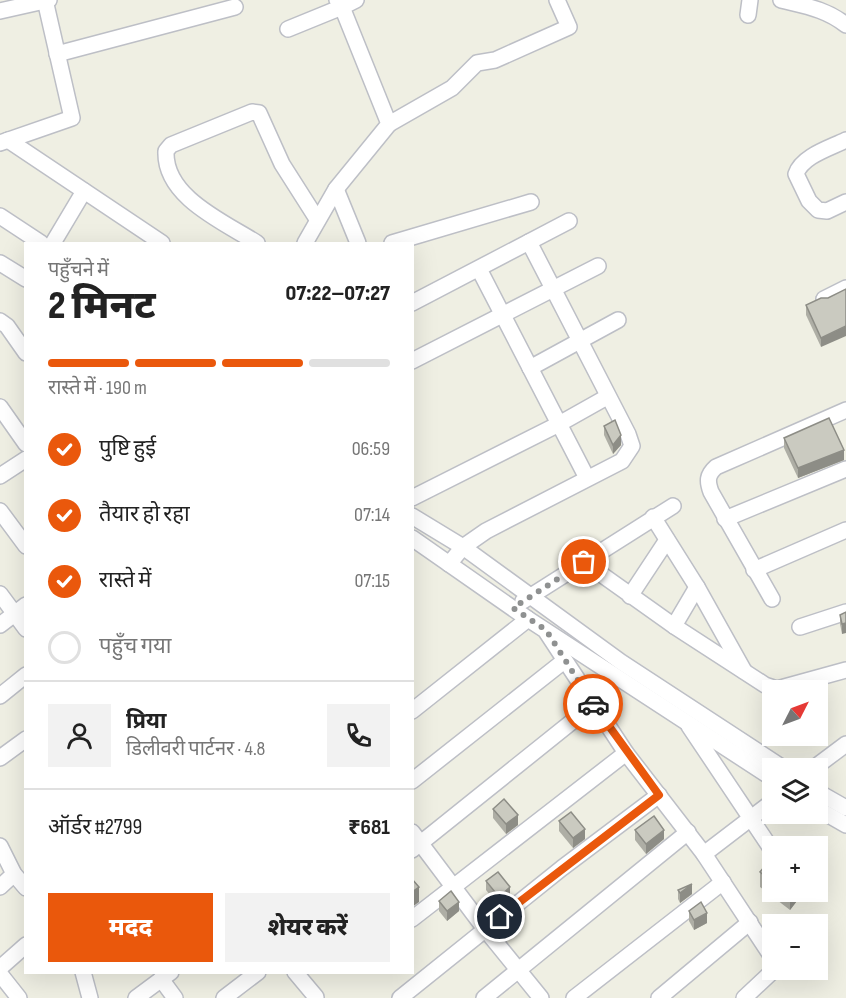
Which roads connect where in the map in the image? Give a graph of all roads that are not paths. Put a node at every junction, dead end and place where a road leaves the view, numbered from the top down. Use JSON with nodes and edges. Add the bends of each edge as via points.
{"nodes":[{"id":1,"x":46,"y":0,"type":"edge"},
{"id":2,"x":356,"y":0,"type":"edge"},
{"id":3,"x":557,"y":0,"type":"edge"},
{"id":4,"x":781,"y":0,"type":"edge"},
{"id":5,"x":339,"y":4,"type":"edge"},
{"id":6,"x":235,"y":7,"type":"dead end"},
{"id":7,"x":0,"y":11,"type":"edge"},
{"id":8,"x":846,"y":25,"type":"edge"},
{"id":9,"x":288,"y":30,"type":"dead end"},
{"id":10,"x":57,"y":54,"type":"junction"},
{"id":11,"x":389,"y":123,"type":"junction"},
{"id":12,"x":846,"y":140,"type":"edge"},
{"id":13,"x":4,"y":141,"type":"edge"},
{"id":14,"x":336,"y":189,"type":"junction"},
{"id":15,"x":84,"y":191,"type":"junction"},
{"id":16,"x":531,"y":202,"type":"dead end"},
{"id":17,"x":846,"y":202,"type":"edge"},
{"id":18,"x":0,"y":216,"type":"edge"},
{"id":19,"x":317,"y":219,"type":"junction"},
{"id":20,"x":569,"y":221,"type":"dead end"},
{"id":21,"x":39,"y":242,"type":"edge"},
{"id":22,"x":54,"y":242,"type":"edge"},
{"id":23,"x":160,"y":242,"type":"edge"},
{"id":24,"x":255,"y":242,"type":"edge"},
{"id":25,"x":305,"y":242,"type":"edge"},
{"id":26,"x":358,"y":242,"type":"edge"},
{"id":27,"x":395,"y":242,"type":"edge"},
{"id":28,"x":529,"y":242,"type":"junction"},
{"id":29,"x":0,"y":262,"type":"edge"},
{"id":30,"x":598,"y":266,"type":"dead end"},
{"id":31,"x":479,"y":268,"type":"junction"},
{"id":32,"x":24,"y":278,"type":"edge"},
{"id":33,"x":846,"y":288,"type":"edge"},
{"id":34,"x":555,"y":290,"type":"junction"},
{"id":35,"x":824,"y":299,"type":"edge"},
{"id":36,"x":414,"y":302,"type":"edge"},
{"id":37,"x":504,"y":316,"type":"junction"},
{"id":38,"x":618,"y":320,"type":"dead end"},
{"id":39,"x":0,"y":321,"type":"edge"},
{"id":40,"x":579,"y":341,"type":"junction"},
{"id":41,"x":24,"y":350,"type":"edge"},
{"id":42,"x":414,"y":360,"type":"edge"},
{"id":43,"x":530,"y":368,"type":"junction"},
{"id":44,"x":607,"y":397,"type":"junction"},
{"id":45,"x":0,"y":407,"type":"edge"},
{"id":46,"x":846,"y":410,"type":"edge"},
{"id":47,"x":559,"y":424,"type":"junction"},
{"id":48,"x":24,"y":441,"type":"edge"},
{"id":49,"x":24,"y":460,"type":"edge"},
{"id":50,"x":846,"y":469,"type":"edge"},
{"id":51,"x":0,"y":476,"type":"edge"},
{"id":52,"x":587,"y":478,"type":"junction"},
{"id":53,"x":414,"y":497,"type":"edge"},
{"id":54,"x":673,"y":506,"type":"dead end"},
{"id":55,"x":0,"y":511,"type":"edge"},
{"id":56,"x":653,"y":517,"type":"junction"},
{"id":57,"x":414,"y":518,"type":"edge"},
{"id":58,"x":726,"y":519,"type":"junction"},
{"id":59,"x":846,"y":530,"type":"edge"},
{"id":60,"x":414,"y":539,"type":"edge"},
{"id":61,"x":667,"y":540,"type":"junction"},
{"id":62,"x":24,"y":543,"type":"edge"},
{"id":63,"x":456,"y":555,"type":"junction"},
{"id":64,"x":584,"y":562,"type":"junction"},
{"id":65,"x":754,"y":570,"type":"junction"},
{"id":66,"x":697,"y":587,"type":"junction"},
{"id":67,"x":0,"y":594,"type":"edge"},
{"id":68,"x":630,"y":596,"type":"junction"},
{"id":69,"x":772,"y":598,"type":"dead end"},
{"id":70,"x":522,"y":602,"type":"junction"},
{"id":71,"x":20,"y":609,"type":"edge"},
{"id":72,"x":846,"y":612,"type":"edge"},
{"id":73,"x":528,"y":619,"type":"junction"},
{"id":74,"x":0,"y":626,"type":"edge"},
{"id":75,"x":674,"y":626,"type":"junction"},
{"id":76,"x":800,"y":627,"type":"dead end"},
{"id":77,"x":546,"y":630,"type":"junction"},
{"id":78,"x":564,"y":661,"type":"junction"},
{"id":79,"x":846,"y":670,"type":"edge"},
{"id":80,"x":745,"y":673,"type":"junction"},
{"id":81,"x":24,"y":677,"type":"edge"},
{"id":82,"x":0,"y":696,"type":"edge"},
{"id":83,"x":594,"y":704,"type":"junction"},
{"id":84,"x":414,"y":709,"type":"edge"},
{"id":85,"x":683,"y":719,"type":"junction"},
{"id":86,"x":24,"y":740,"type":"edge"},
{"id":87,"x":846,"y":744,"type":"edge"},
{"id":88,"x":626,"y":753,"type":"junction"},
{"id":89,"x":0,"y":758,"type":"edge"},
{"id":90,"x":768,"y":758,"type":"edge"},
{"id":91,"x":827,"y":758,"type":"edge"},
{"id":92,"x":762,"y":771,"type":"edge"},
{"id":93,"x":414,"y":779,"type":"edge"},
{"id":94,"x":659,"y":795,"type":"junction"},
{"id":95,"x":828,"y":798,"type":"edge"},
{"id":96,"x":846,"y":808,"type":"edge"},
{"id":97,"x":762,"y":810,"type":"edge"},
{"id":98,"x":828,"y":815,"type":"edge"},
{"id":99,"x":752,"y":817,"type":"junction"},
{"id":100,"x":846,"y":825,"type":"edge"},
{"id":101,"x":688,"y":832,"type":"junction"},
{"id":102,"x":764,"y":836,"type":"edge"},
{"id":103,"x":415,"y":842,"type":"edge"},
{"id":104,"x":1,"y":851,"type":"edge"},
{"id":105,"x":704,"y":854,"type":"junction"},
{"id":106,"x":14,"y":874,"type":"junction"},
{"id":107,"x":723,"y":882,"type":"junction"},
{"id":108,"x":24,"y":886,"type":"edge"},
{"id":109,"x":0,"y":887,"type":"edge"},
{"id":110,"x":453,"y":887,"type":"junction"},
{"id":111,"x":414,"y":917,"type":"edge"},
{"id":112,"x":750,"y":922,"type":"junction"},
{"id":113,"x":485,"y":930,"type":"junction"},
{"id":114,"x":762,"y":941,"type":"edge"},
{"id":115,"x":24,"y":947,"type":"edge"},
{"id":116,"x":0,"y":968,"type":"edge"},
{"id":117,"x":518,"y":971,"type":"junction"},
{"id":118,"x":0,"y":974,"type":"edge"},
{"id":119,"x":83,"y":974,"type":"edge"},
{"id":120,"x":257,"y":974,"type":"edge"},
{"id":121,"x":297,"y":974,"type":"edge"},
{"id":122,"x":166,"y":976,"type":"edge"},
{"id":123,"x":763,"y":980,"type":"edge"},
{"id":124,"x":244,"y":992,"type":"edge"},
{"id":125,"x":87,"y":995,"type":"edge"},
{"id":126,"x":316,"y":997,"type":"edge"},
{"id":127,"x":20,"y":998,"type":"edge"},
{"id":128,"x":136,"y":998,"type":"edge"},
{"id":129,"x":175,"y":998,"type":"edge"},
{"id":130,"x":224,"y":998,"type":"edge"},
{"id":131,"x":400,"y":998,"type":"edge"},
{"id":132,"x":484,"y":998,"type":"edge"},
{"id":133,"x":541,"y":998,"type":"edge"},
{"id":134,"x":574,"y":998,"type":"edge"},
{"id":135,"x":659,"y":998,"type":"edge"},
{"id":136,"x":744,"y":998,"type":"edge"}],
"edges":[{"from":1,"to":7,"type":"street"},
{"from":1,"to":10,"type":"street"},
{"from":2,"to":5,"type":"street"},
{"from":3,"to":11,"type":"street","via":[[569,27],[495,60],[477,63],[452,88]]},
{"from":4,"to":8,"type":"street","via":[[820,9]]},
{"from":5,"to":9,"type":"street"},
{"from":5,"to":11,"type":"street"},
{"from":6,"to":10,"type":"street"},
{"from":10,"to":13,"type":"street","via":[[72,118]]},
{"from":11,"to":14,"type":"street"},
{"from":12,"to":17,"type":"street","via":[[809,159],[796,174],[818,210],[828,212]]},
{"from":13,"to":15,"type":"street"},
{"from":14,"to":19,"type":"street"},
{"from":14,"to":26,"type":"street"},
{"from":15,"to":22,"type":"street"},
{"from":15,"to":23,"type":"street"},
{"from":16,"to":27,"type":"street"},
{"from":18,"to":21,"type":"street"},
{"from":19,"to":24,"type":"street","via":[[282,164],[259,113],[252,112],[171,145],[166,158],[187,198]]},
{"from":19,"to":25,"type":"street"},
{"from":20,"to":28,"type":"street"},
{"from":28,"to":31,"type":"street"},
{"from":28,"to":34,"type":"street"},
{"from":29,"to":32,"type":"street"},
{"from":30,"to":34,"type":"street"},
{"from":31,"to":36,"type":"street"},
{"from":31,"to":37,"type":"street"},
{"from":33,"to":35,"type":"street"},
{"from":34,"to":37,"type":"street"},
{"from":34,"to":40,"type":"street"},
{"from":37,"to":42,"type":"street"},
{"from":37,"to":43,"type":"street"},
{"from":38,"to":40,"type":"street"},
{"from":39,"to":41,"type":"street"},
{"from":40,"to":43,"type":"street"},
{"from":40,"to":44,"type":"street"},
{"from":43,"to":47,"type":"street"},
{"from":44,"to":47,"type":"street"},
{"from":44,"to":52,"type":"street","via":[[632,446],[622,461]]},
{"from":45,"to":48,"type":"street"},
{"from":46,"to":58,"type":"street","via":[[709,473],[711,492]]},
{"from":47,"to":52,"type":"street"},
{"from":47,"to":53,"type":"street"},
{"from":49,"to":51,"type":"street"},
{"from":50,"to":58,"type":"street"},
{"from":52,"to":63,"type":"street","via":[[486,531]]},
{"from":54,"to":56,"type":"street"},
{"from":55,"to":62,"type":"street"},
{"from":56,"to":61,"type":"street"},
{"from":56,"to":64,"type":"street"},
{"from":57,"to":63,"type":"street"},
{"from":58,"to":65,"type":"street"},
{"from":59,"to":65,"type":"street"},
{"from":60,"to":63,"type":"street"},
{"from":61,"to":66,"type":"street"},
{"from":61,"to":68,"type":"street"},
{"from":63,"to":70,"type":"street"},
{"from":63,"to":70,"type":"street"},
{"from":64,"to":68,"type":"street"},
{"from":64,"to":70,"type":"street"},
{"from":65,"to":69,"type":"street"},
{"from":66,"to":75,"type":"street"},
{"from":66,"to":80,"type":"street"},
{"from":67,"to":71,"type":"street"},
{"from":68,"to":75,"type":"street"},
{"from":70,"to":73,"type":"street"},
{"from":70,"to":90,"type":"street"},
{"from":71,"to":74,"type":"street"},
{"from":72,"to":76,"type":"street"},
{"from":73,"to":77,"type":"street"},
{"from":73,"to":84,"type":"street"},
{"from":75,"to":80,"type":"street"},
{"from":77,"to":78,"type":"street"},
{"from":77,"to":85,"type":"street"},
{"from":78,"to":83,"type":"street"},
{"from":78,"to":93,"type":"street"},
{"from":79,"to":80,"type":"street","via":[[777,689]]},
{"from":81,"to":82,"type":"street"},
{"from":83,"to":88,"type":"street"},
{"from":83,"to":103,"type":"street"},
{"from":85,"to":92,"type":"street"},
{"from":85,"to":99,"type":"street"},
{"from":86,"to":89,"type":"street"},
{"from":87,"to":91,"type":"street"},
{"from":88,"to":94,"type":"street"},
{"from":88,"to":110,"type":"street"},
{"from":94,"to":101,"type":"street"},
{"from":94,"to":113,"type":"street"},
{"from":95,"to":96,"type":"street"},
{"from":97,"to":99,"type":"street"},
{"from":98,"to":100,"type":"street"},
{"from":99,"to":102,"type":"street"},
{"from":99,"to":105,"type":"street"},
{"from":101,"to":105,"type":"street"},
{"from":101,"to":117,"type":"street"},
{"from":103,"to":110,"type":"street"},
{"from":104,"to":106,"type":"street"},
{"from":105,"to":107,"type":"street"},
{"from":106,"to":108,"type":"street"},
{"from":106,"to":109,"type":"street"},
{"from":107,"to":112,"type":"street"},
{"from":107,"to":134,"type":"street"},
{"from":110,"to":111,"type":"street"},
{"from":110,"to":113,"type":"street"},
{"from":112,"to":114,"type":"street"},
{"from":112,"to":135,"type":"street"},
{"from":113,"to":117,"type":"street"},
{"from":113,"to":131,"type":"street"},
{"from":115,"to":116,"type":"street"},
{"from":117,"to":132,"type":"street"},
{"from":117,"to":133,"type":"street"},
{"from":118,"to":127,"type":"street"},
{"from":119,"to":125,"type":"street"},
{"from":120,"to":124,"type":"street"},
{"from":121,"to":126,"type":"street"},
{"from":122,"to":128,"type":"street"},
{"from":122,"to":129,"type":"street"},
{"from":123,"to":136,"type":"street"},
{"from":124,"to":130,"type":"street"}]}
